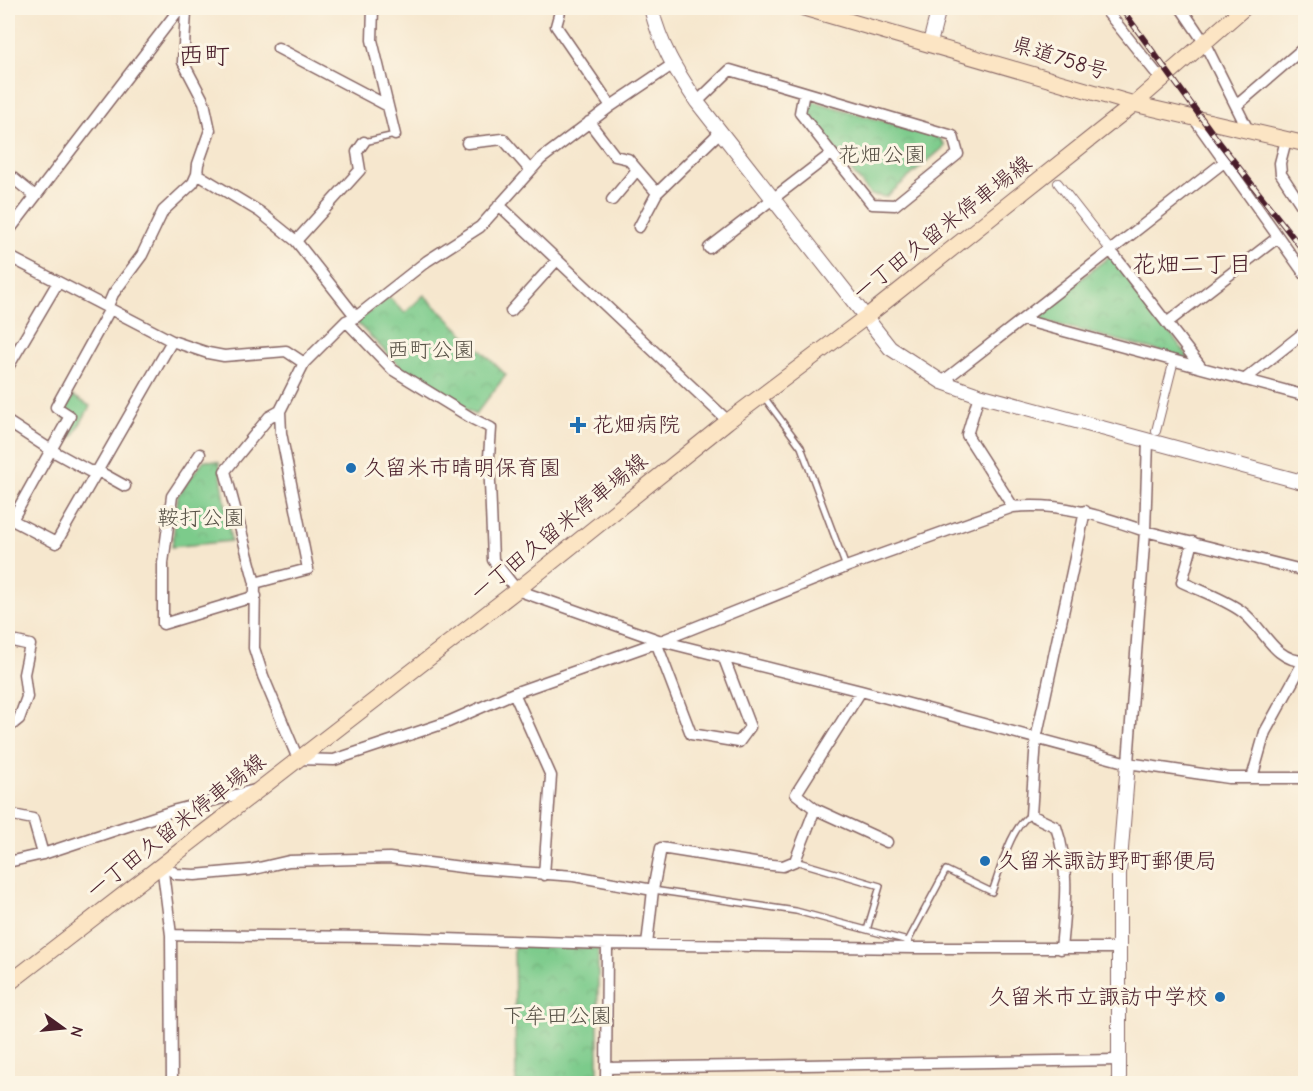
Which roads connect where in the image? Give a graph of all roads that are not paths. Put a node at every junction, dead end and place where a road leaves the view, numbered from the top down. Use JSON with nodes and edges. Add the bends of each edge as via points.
{"nodes":[{"id":1,"x":182,"y":8,"type":"edge"},
{"id":2,"x":373,"y":8,"type":"edge"},
{"id":3,"x":561,"y":8,"type":"edge"},
{"id":4,"x":651,"y":8,"type":"edge"},
{"id":5,"x":804,"y":8,"type":"edge"},
{"id":6,"x":939,"y":8,"type":"edge"},
{"id":7,"x":1104,"y":8,"type":"edge"},
{"id":8,"x":1181,"y":8,"type":"edge"},
{"id":9,"x":1244,"y":8,"type":"edge"},
{"id":10,"x":1204,"y":42,"type":"junction"},
{"id":11,"x":930,"y":43,"type":"junction"},
{"id":12,"x":1305,"y":46,"type":"edge"},
{"id":13,"x":278,"y":48,"type":"dead end"},
{"id":14,"x":672,"y":65,"type":"junction"},
{"id":15,"x":1161,"y":79,"type":"junction"},
{"id":16,"x":804,"y":92,"type":"junction"},
{"id":17,"x":697,"y":102,"type":"junction"},
{"id":18,"x":1134,"y":104,"type":"junction"},
{"id":19,"x":387,"y":106,"type":"junction"},
{"id":20,"x":610,"y":106,"type":"junction"},
{"id":21,"x":1236,"y":106,"type":"junction"},
{"id":22,"x":1193,"y":117,"type":"junction"},
{"id":23,"x":589,"y":122,"type":"junction"},
{"id":24,"x":1248,"y":130,"type":"junction"},
{"id":25,"x":720,"y":132,"type":"junction"},
{"id":26,"x":394,"y":135,"type":"joint"},
{"id":27,"x":1286,"y":140,"type":"junction"},
{"id":28,"x":364,"y":142,"type":"joint"},
{"id":29,"x":467,"y":143,"type":"dead end"},
{"id":30,"x":1305,"y":144,"type":"edge"},
{"id":31,"x":831,"y":154,"type":"junction"},
{"id":32,"x":1224,"y":162,"type":"junction"},
{"id":33,"x":530,"y":170,"type":"junction"},
{"id":34,"x":637,"y":170,"type":"junction"},
{"id":35,"x":8,"y":174,"type":"edge"},
{"id":36,"x":197,"y":174,"type":"junction"},
{"id":37,"x":1058,"y":183,"type":"dead end"},
{"id":38,"x":657,"y":193,"type":"junction"},
{"id":39,"x":35,"y":196,"type":"junction"},
{"id":40,"x":772,"y":200,"type":"junction"},
{"id":41,"x":612,"y":201,"type":"dead end"},
{"id":42,"x":499,"y":205,"type":"junction"},
{"id":43,"x":1305,"y":212,"type":"edge"},
{"id":44,"x":639,"y":227,"type":"dead end"},
{"id":45,"x":8,"y":232,"type":"edge"},
{"id":46,"x":1277,"y":238,"type":"junction"},
{"id":47,"x":296,"y":241,"type":"junction"},
{"id":48,"x":709,"y":248,"type":"dead end"},
{"id":49,"x":1111,"y":251,"type":"junction"},
{"id":50,"x":8,"y":256,"type":"edge"},
{"id":51,"x":557,"y":260,"type":"junction"},
{"id":52,"x":1305,"y":276,"type":"edge"},
{"id":53,"x":57,"y":282,"type":"junction"},
{"id":54,"x":109,"y":309,"type":"junction"},
{"id":55,"x":511,"y":311,"type":"dead end"},
{"id":56,"x":866,"y":317,"type":"junction"},
{"id":57,"x":351,"y":319,"type":"junction"},
{"id":58,"x":1023,"y":320,"type":"junction"},
{"id":59,"x":1168,"y":322,"type":"junction"},
{"id":60,"x":1305,"y":331,"type":"edge"},
{"id":61,"x":172,"y":341,"type":"junction"},
{"id":62,"x":1174,"y":360,"type":"junction"},
{"id":63,"x":304,"y":363,"type":"junction"},
{"id":64,"x":8,"y":367,"type":"edge"},
{"id":65,"x":1201,"y":367,"type":"junction"},
{"id":66,"x":1244,"y":380,"type":"junction"},
{"id":67,"x":942,"y":382,"type":"junction"},
{"id":68,"x":763,"y":395,"type":"junction"},
{"id":69,"x":979,"y":395,"type":"junction"},
{"id":70,"x":1305,"y":396,"type":"edge"},
{"id":71,"x":280,"y":411,"type":"junction"},
{"id":72,"x":728,"y":421,"type":"junction"},
{"id":73,"x":8,"y":422,"type":"edge"},
{"id":74,"x":1152,"y":436,"type":"junction"},
{"id":75,"x":51,"y":450,"type":"junction"},
{"id":76,"x":200,"y":454,"type":"dead end"},
{"id":77,"x":98,"y":471,"type":"junction"},
{"id":78,"x":1305,"y":483,"type":"edge"},
{"id":79,"x":125,"y":486,"type":"dead end"},
{"id":80,"x":1013,"y":507,"type":"junction"},
{"id":81,"x":1085,"y":511,"type":"junction"},
{"id":82,"x":1146,"y":531,"type":"junction"},
{"id":83,"x":1193,"y":542,"type":"junction"},
{"id":84,"x":846,"y":567,"type":"junction"},
{"id":85,"x":1305,"y":571,"type":"edge"},
{"id":86,"x":255,"y":583,"type":"junction"},
{"id":87,"x":517,"y":590,"type":"junction"},
{"id":88,"x":256,"y":597,"type":"junction"},
{"id":89,"x":8,"y":640,"type":"edge"},
{"id":90,"x":658,"y":641,"type":"junction"},
{"id":91,"x":723,"y":656,"type":"junction"},
{"id":92,"x":1305,"y":661,"type":"edge"},
{"id":93,"x":861,"y":691,"type":"junction"},
{"id":94,"x":514,"y":693,"type":"junction"},
{"id":95,"x":8,"y":728,"type":"edge"},
{"id":96,"x":1036,"y":739,"type":"junction"},
{"id":97,"x":298,"y":759,"type":"junction"},
{"id":98,"x":1128,"y":763,"type":"junction"},
{"id":99,"x":1252,"y":778,"type":"junction"},
{"id":100,"x":1305,"y":778,"type":"edge"},
{"id":101,"x":260,"y":789,"type":"junction"},
{"id":102,"x":815,"y":808,"type":"junction"},
{"id":103,"x":8,"y":813,"type":"edge"},
{"id":104,"x":1031,"y":815,"type":"junction"},
{"id":105,"x":887,"y":842,"type":"dead end"},
{"id":106,"x":43,"y":855,"type":"junction"},
{"id":107,"x":795,"y":861,"type":"junction"},
{"id":108,"x":8,"y":862,"type":"edge"},
{"id":109,"x":162,"y":864,"type":"junction"},
{"id":110,"x":544,"y":875,"type":"junction"},
{"id":111,"x":653,"y":890,"type":"junction"},
{"id":112,"x":867,"y":930,"type":"junction"},
{"id":113,"x":171,"y":935,"type":"junction"},
{"id":114,"x":607,"y":944,"type":"junction"},
{"id":115,"x":647,"y":945,"type":"junction"},
{"id":116,"x":910,"y":945,"type":"junction"},
{"id":117,"x":1118,"y":948,"type":"junction"},
{"id":118,"x":1062,"y":949,"type":"junction"},
{"id":119,"x":9,"y":981,"type":"edge"},
{"id":120,"x":1118,"y":1060,"type":"junction"},
{"id":121,"x":606,"y":1068,"type":"junction"},
{"id":122,"x":172,"y":1083,"type":"edge"},
{"id":123,"x":606,"y":1083,"type":"edge"},
{"id":124,"x":1119,"y":1083,"type":"edge"}],
"edges":[{"from":1,"to":36,"type":"street","via":[[186,12],[183,62],[204,102],[210,130]]},
{"from":1,"to":39,"type":"street"},
{"from":2,"to":19,"type":"street","via":[[372,40]]},
{"from":3,"to":20,"type":"street","via":[[556,26]]},
{"from":4,"to":14,"type":"street"},
{"from":5,"to":11,"type":"main road","name":"県道758号"},
{"from":6,"to":11,"type":"street"},
{"from":7,"to":15,"type":"street"},
{"from":8,"to":10,"type":"street"},
{"from":9,"to":10,"type":"main road","name":"一丁田久留米停車場線"},
{"from":10,"to":15,"type":"main road","name":"一丁田久留米停車場線"},
{"from":10,"to":21,"type":"street"},
{"from":11,"to":18,"type":"main road","name":"県道758号"},
{"from":12,"to":21,"type":"street"},
{"from":13,"to":19,"type":"street"},
{"from":14,"to":17,"type":"street"},
{"from":14,"to":20,"type":"street"},
{"from":15,"to":18,"type":"main road","name":"一丁田久留米停車場線"},
{"from":16,"to":17,"type":"street","via":[[730,70]]},
{"from":16,"to":31,"type":"street","via":[[800,112]]},
{"from":16,"to":31,"type":"street","via":[[953,136],[958,154],[894,204],[872,204]]},
{"from":17,"to":25,"type":"street"},
{"from":18,"to":22,"type":"main road","name":"県道758号"},
{"from":18,"to":56,"type":"main road","name":"一丁田久留米停車場線"},
{"from":19,"to":26,"type":"street"},
{"from":20,"to":23,"type":"street"},
{"from":21,"to":24,"type":"street"},
{"from":22,"to":24,"type":"main road","name":"県道758号"},
{"from":22,"to":32,"type":"street"},
{"from":23,"to":33,"type":"street"},
{"from":23,"to":34,"type":"street","via":[[615,156],[628,159]]},
{"from":24,"to":27,"type":"main road","name":"県道758号"},
{"from":25,"to":38,"type":"street"},
{"from":25,"to":40,"type":"street"},
{"from":26,"to":28,"type":"lane"},
{"from":27,"to":30,"type":"main road","name":"県道758号"},
{"from":27,"to":43,"type":"street","via":[[1281,174]]},
{"from":28,"to":47,"type":"street","via":[[357,152],[360,170]]},
{"from":29,"to":33,"type":"street","via":[[503,139]]},
{"from":31,"to":40,"type":"street"},
{"from":32,"to":46,"type":"street"},
{"from":32,"to":49,"type":"street"},
{"from":33,"to":42,"type":"street"},
{"from":34,"to":38,"type":"street"},
{"from":34,"to":41,"type":"street"},
{"from":35,"to":39,"type":"street"},
{"from":36,"to":47,"type":"street","via":[[260,212]]},
{"from":36,"to":54,"type":"street","via":[[193,183],[163,211],[142,255],[113,294]]},
{"from":37,"to":49,"type":"street"},
{"from":38,"to":44,"type":"street"},
{"from":39,"to":45,"type":"street"},
{"from":40,"to":48,"type":"street"},
{"from":40,"to":56,"type":"street"},
{"from":42,"to":51,"type":"street"},
{"from":42,"to":57,"type":"street","via":[[480,227],[427,261]]},
{"from":46,"to":52,"type":"street"},
{"from":46,"to":59,"type":"street"},
{"from":47,"to":57,"type":"street"},
{"from":49,"to":58,"type":"street"},
{"from":49,"to":59,"type":"street"},
{"from":50,"to":53,"type":"street"},
{"from":51,"to":55,"type":"street"},
{"from":51,"to":72,"type":"street"},
{"from":53,"to":54,"type":"street"},
{"from":53,"to":64,"type":"street"},
{"from":54,"to":61,"type":"street"},
{"from":54,"to":75,"type":"street","via":[[56,406],[70,416]]},
{"from":56,"to":67,"type":"street","via":[[890,348]]},
{"from":56,"to":68,"type":"main road","name":"一丁田久留米停車場線"},
{"from":57,"to":63,"type":"street"},
{"from":57,"to":87,"type":"street","via":[[393,370],[491,428],[494,560]]},
{"from":58,"to":62,"type":"street"},
{"from":58,"to":67,"type":"street"},
{"from":59,"to":65,"type":"street"},
{"from":60,"to":66,"type":"street"},
{"from":61,"to":63,"type":"street","via":[[224,356],[286,351]]},
{"from":61,"to":77,"type":"street"},
{"from":62,"to":65,"type":"street"},
{"from":62,"to":74,"type":"street"},
{"from":63,"to":71,"type":"street"},
{"from":65,"to":66,"type":"street"},
{"from":66,"to":70,"type":"street"},
{"from":67,"to":69,"type":"street"},
{"from":68,"to":72,"type":"main road","name":"一丁田久留米停車場線"},
{"from":68,"to":84,"type":"lane","via":[[801,447]]},
{"from":69,"to":74,"type":"street"},
{"from":69,"to":80,"type":"street","via":[[967,435]]},
{"from":71,"to":86,"type":"street","via":[[269,417],[225,471]]},
{"from":71,"to":86,"type":"street","via":[[308,569]]},
{"from":72,"to":87,"type":"main road","name":"一丁田久留米停車場線"},
{"from":73,"to":75,"type":"street"},
{"from":74,"to":78,"type":"street"},
{"from":74,"to":82,"type":"street"},
{"from":75,"to":77,"type":"street","via":[[89,471]]},
{"from":75,"to":77,"type":"street","via":[[12,520],[56,543]]},
{"from":76,"to":88,"type":"street","via":[[172,496],[163,563],[163,624]]},
{"from":77,"to":79,"type":"street"},
{"from":80,"to":81,"type":"street","via":[[1034,505]]},
{"from":80,"to":84,"type":"street"},
{"from":81,"to":82,"type":"street"},
{"from":81,"to":96,"type":"street"},
{"from":82,"to":83,"type":"street"},
{"from":82,"to":98,"type":"street"},
{"from":83,"to":85,"type":"street"},
{"from":83,"to":92,"type":"street","via":[[1182,582],[1242,611],[1276,650],[1293,661]]},
{"from":84,"to":90,"type":"street"},
{"from":86,"to":88,"type":"street"},
{"from":87,"to":90,"type":"street"},
{"from":87,"to":97,"type":"main road","name":"一丁田久留米停車場線"},
{"from":88,"to":97,"type":"street","via":[[254,648]]},
{"from":89,"to":95,"type":"street","via":[[30,645],[24,674],[27,697],[20,719]]},
{"from":90,"to":91,"type":"street"},
{"from":90,"to":91,"type":"street","via":[[691,734],[738,742],[750,727]]},
{"from":90,"to":94,"type":"street"},
{"from":91,"to":93,"type":"street"},
{"from":92,"to":99,"type":"street","via":[[1265,732]]},
{"from":93,"to":96,"type":"street"},
{"from":93,"to":102,"type":"street","via":[[796,794]]},
{"from":94,"to":97,"type":"street","via":[[448,722],[334,760]]},
{"from":94,"to":110,"type":"street","via":[[551,776]]},
{"from":96,"to":98,"type":"street"},
{"from":96,"to":104,"type":"street"},
{"from":97,"to":101,"type":"main road","name":"一丁田久留米停車場線"},
{"from":98,"to":99,"type":"street"},
{"from":98,"to":117,"type":"street","via":[[1119,873]]},
{"from":99,"to":100,"type":"street"},
{"from":101,"to":106,"type":"street","via":[[176,810]]},
{"from":101,"to":109,"type":"main road","name":"一丁田久留米停車場線"},
{"from":102,"to":105,"type":"street"},
{"from":102,"to":107,"type":"street"},
{"from":103,"to":106,"type":"street","via":[[33,819]]},
{"from":104,"to":116,"type":"lane","via":[[1016,829],[992,892],[946,870]]},
{"from":104,"to":118,"type":"street","via":[[1056,827],[1062,845],[1066,872]]},
{"from":106,"to":108,"type":"street"},
{"from":107,"to":111,"type":"street","via":[[783,866],[760,864],[661,848]]},
{"from":107,"to":112,"type":"lane","via":[[880,886]]},
{"from":109,"to":110,"type":"street","via":[[176,874],[195,875],[250,870],[289,861],[389,858]]},
{"from":109,"to":113,"type":"street"},
{"from":109,"to":119,"type":"main road","name":"一丁田久留米停車場線"},
{"from":110,"to":111,"type":"street","via":[[574,876]]},
{"from":111,"to":112,"type":"lane","via":[[795,911]]},
{"from":111,"to":115,"type":"street"},
{"from":112,"to":116,"type":"lane"},
{"from":113,"to":114,"type":"street"},
{"from":113,"to":122,"type":"street"},
{"from":114,"to":115,"type":"street"},
{"from":114,"to":121,"type":"street"},
{"from":115,"to":116,"type":"street"},
{"from":116,"to":118,"type":"street"},
{"from":117,"to":118,"type":"street"},
{"from":117,"to":120,"type":"street"},
{"from":120,"to":121,"type":"street"},
{"from":120,"to":124,"type":"street"},
{"from":121,"to":123,"type":"street"}]}
